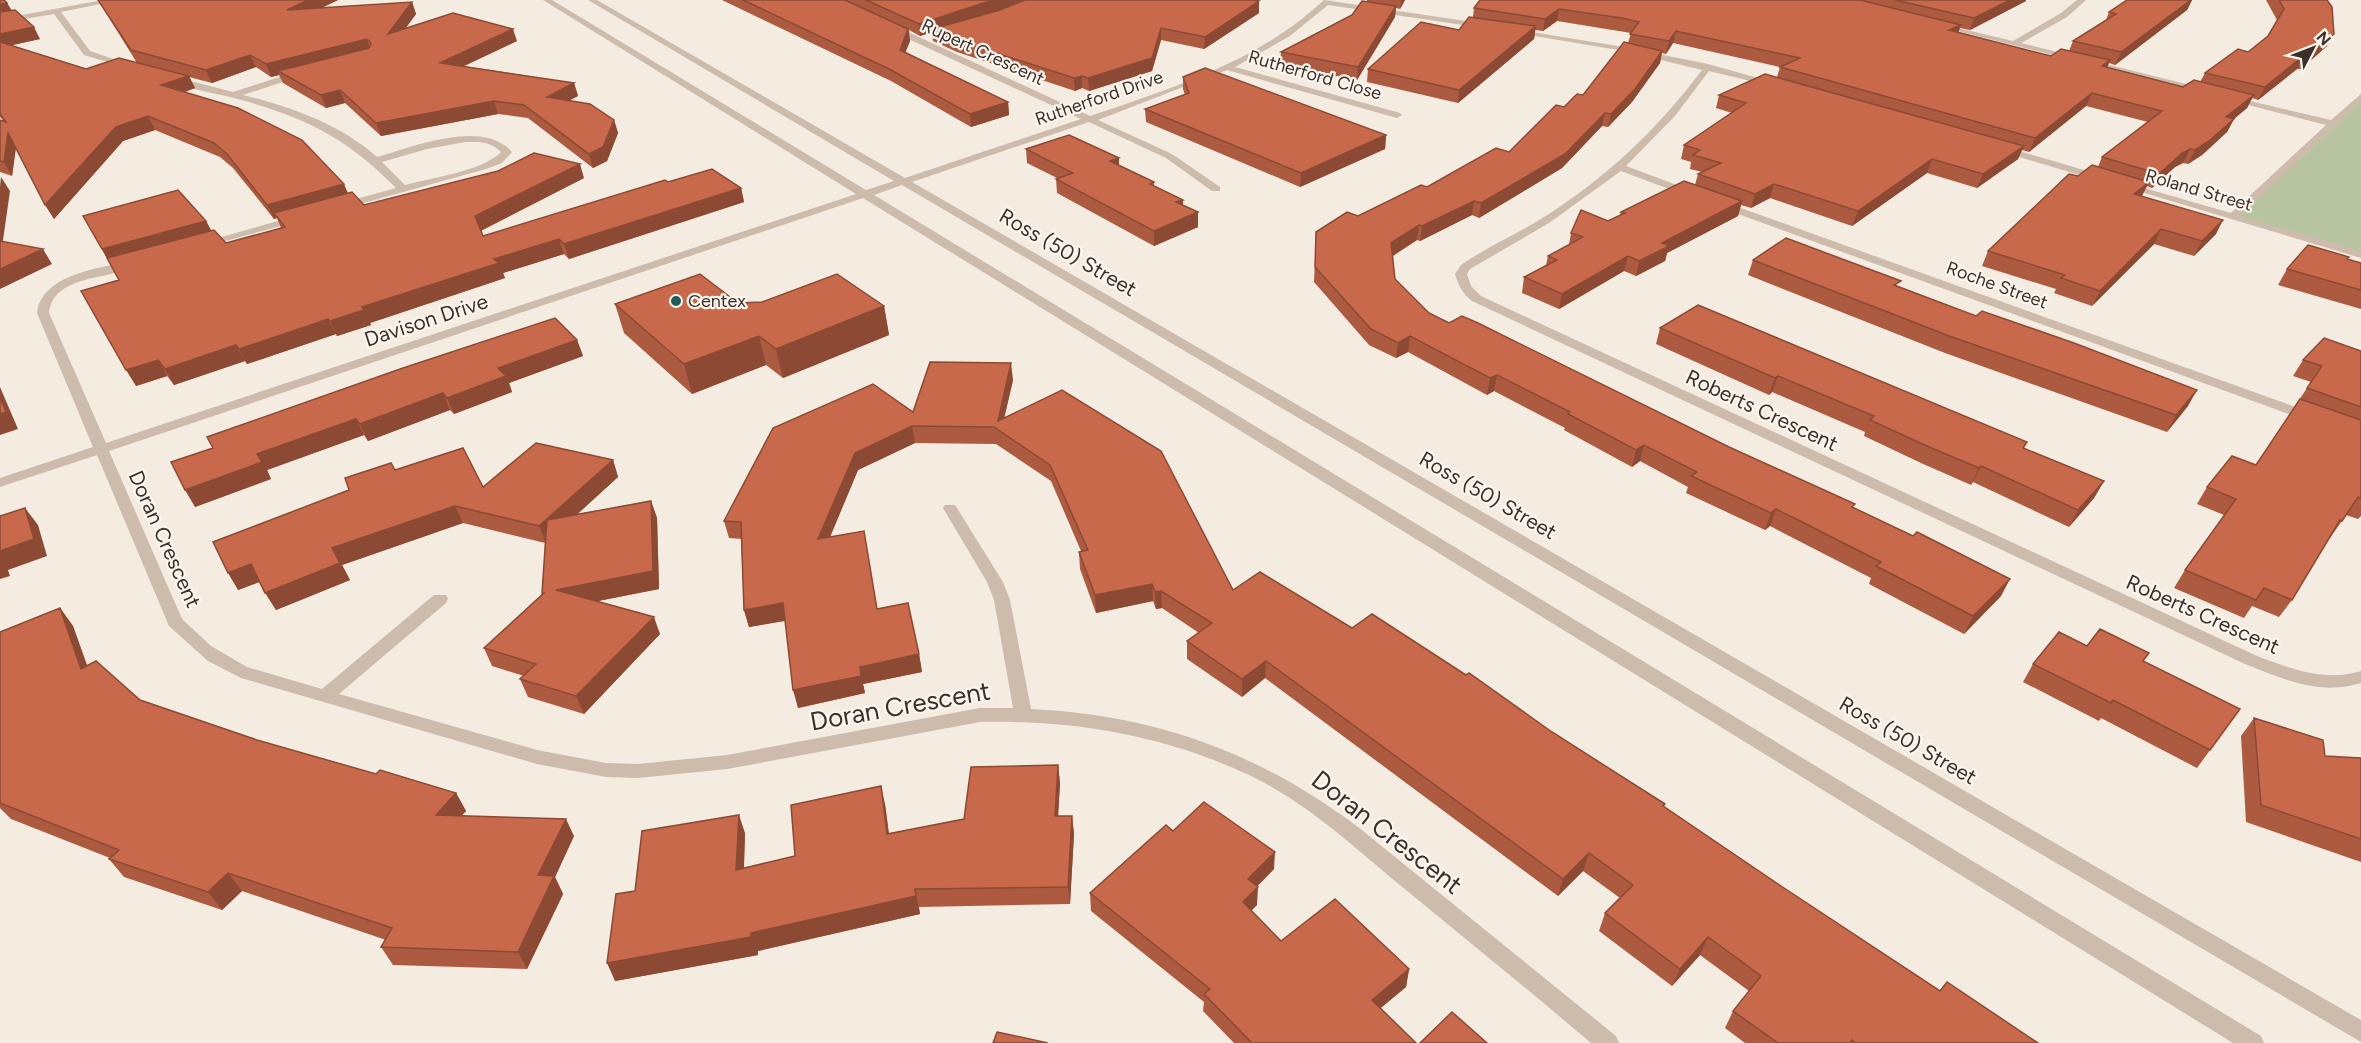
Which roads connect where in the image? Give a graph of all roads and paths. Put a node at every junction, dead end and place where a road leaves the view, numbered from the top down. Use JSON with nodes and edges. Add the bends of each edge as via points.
{"nodes":[{"id":1,"x":117,"y":0,"type":"edge"},
{"id":2,"x":547,"y":0,"type":"edge"},
{"id":3,"x":592,"y":0,"type":"edge"},
{"id":4,"x":2082,"y":0,"type":"edge"},
{"id":5,"x":1327,"y":1,"type":"edge"},
{"id":6,"x":56,"y":11,"type":"junction"},
{"id":7,"x":0,"y":21,"type":"edge"},
{"id":8,"x":880,"y":23,"type":"edge"},
{"id":9,"x":1936,"y":25,"type":"edge"},
{"id":10,"x":1498,"y":28,"type":"edge"},
{"id":11,"x":1509,"y":30,"type":"edge"},
{"id":12,"x":937,"y":36,"type":"edge"},
{"id":13,"x":919,"y":41,"type":"junction"},
{"id":14,"x":2014,"y":44,"type":"junction"},
{"id":15,"x":1225,"y":67,"type":"junction"},
{"id":16,"x":1708,"y":67,"type":"junction"},
{"id":17,"x":134,"y":69,"type":"edge"},
{"id":18,"x":314,"y":70,"type":"edge"},
{"id":19,"x":165,"y":77,"type":"edge"},
{"id":20,"x":1782,"y":86,"type":"edge"},
{"id":21,"x":2214,"y":94,"type":"edge"},
{"id":22,"x":233,"y":95,"type":"junction"},
{"id":23,"x":2225,"y":97,"type":"edge"},
{"id":24,"x":2361,"y":97,"type":"edge"},
{"id":25,"x":1397,"y":115,"type":"dead end"},
{"id":26,"x":1089,"y":119,"type":"junction"},
{"id":27,"x":2331,"y":123,"type":"junction"},
{"id":28,"x":1995,"y":147,"type":"edge"},
{"id":29,"x":375,"y":161,"type":"junction"},
{"id":30,"x":1622,"y":168,"type":"junction"},
{"id":31,"x":2109,"y":180,"type":"edge"},
{"id":32,"x":902,"y":182,"type":"junction"},
{"id":33,"x":2120,"y":184,"type":"edge"},
{"id":34,"x":403,"y":189,"type":"junction"},
{"id":35,"x":1216,"y":189,"type":"dead end"},
{"id":36,"x":864,"y":195,"type":"junction"},
{"id":37,"x":2232,"y":217,"type":"junction"},
{"id":38,"x":194,"y":246,"type":"edge"},
{"id":39,"x":2361,"y":255,"type":"edge"},
{"id":40,"x":139,"y":262,"type":"edge"},
{"id":41,"x":2319,"y":420,"type":"edge"},
{"id":42,"x":101,"y":449,"type":"junction"},
{"id":43,"x":0,"y":483,"type":"edge"},
{"id":44,"x":950,"y":508,"type":"dead end"},
{"id":45,"x":440,"y":599,"type":"dead end"},
{"id":46,"x":2361,"y":678,"type":"edge"},
{"id":47,"x":325,"y":696,"type":"junction"},
{"id":48,"x":1023,"y":713,"type":"junction"},
{"id":49,"x":2361,"y":1032,"type":"edge"},
{"id":50,"x":1608,"y":1043,"type":"edge"},
{"id":51,"x":2253,"y":1043,"type":"edge"}],
"edges":[{"from":1,"to":6,"type":"street"},
{"from":2,"to":36,"type":"street"},
{"from":3,"to":32,"type":"street","name":"Ross (50) Street"},
{"from":4,"to":14,"type":"street"},
{"from":5,"to":10,"type":"street"},
{"from":5,"to":15,"type":"street","name":"Rutherford Drive","via":[[1278,38]]},
{"from":6,"to":7,"type":"street"},
{"from":6,"to":17,"type":"street","via":[[87,53]]},
{"from":8,"to":13,"type":"street","name":"Rupert Crescent"},
{"from":9,"to":14,"type":"street"},
{"from":11,"to":16,"type":"street"},
{"from":12,"to":13,"type":"street"},
{"from":13,"to":26,"type":"street","name":"Rupert Crescent"},
{"from":14,"to":21,"type":"street"},
{"from":15,"to":25,"type":"street","name":"Rutherford Close"},
{"from":15,"to":26,"type":"street","name":"Rutherford Drive"},
{"from":16,"to":20,"type":"street"},
{"from":16,"to":30,"type":"street","name":"Roberts Crescent","via":[[1672,117]]},
{"from":18,"to":22,"type":"street"},
{"from":19,"to":22,"type":"street"},
{"from":22,"to":29,"type":"street","via":[[316,124],[343,137]]},
{"from":23,"to":27,"type":"street"},
{"from":24,"to":27,"type":"street"},
{"from":26,"to":32,"type":"street","name":"Rutherford Drive"},
{"from":26,"to":35,"type":"street","name":"Rupert Crescent","via":[[1169,156]]},
{"from":27,"to":37,"type":"street"},
{"from":28,"to":31,"type":"street"},
{"from":29,"to":34,"type":"street"},
{"from":29,"to":34,"type":"street","via":[[474,137],[496,141],[507,152],[492,164]]},
{"from":30,"to":41,"type":"street","name":"Roche Street"},
{"from":30,"to":46,"type":"street","name":"Roberts Crescent","via":[[1544,222],[1465,267],[1462,282],[1469,293],[2251,660],[2305,679],[2331,683]]},
{"from":32,"to":36,"type":"street","name":"Rutherford Drive"},
{"from":32,"to":49,"type":"street","name":"Ross (50) Street"},
{"from":33,"to":37,"type":"street","name":"Roland Street"},
{"from":34,"to":38,"type":"street"},
{"from":36,"to":42,"type":"street","name":"Davison Drive"},
{"from":36,"to":51,"type":"street"},
{"from":37,"to":39,"type":"street","name":"Roland Street"},
{"from":40,"to":42,"type":"street","name":"Doran Crescent","via":[[74,281],[49,294],[42,307]]},
{"from":42,"to":43,"type":"street","name":"Davison Drive"},
{"from":42,"to":47,"type":"street","name":"Doran Crescent","via":[[175,622],[193,643],[241,672]]},
{"from":44,"to":48,"type":"street","via":[[1002,600]]},
{"from":45,"to":47,"type":"street"},
{"from":47,"to":48,"type":"street","name":"Doran Crescent","via":[[537,757],[606,770],[638,771],[768,755],[946,720]]},
{"from":48,"to":50,"type":"street","name":"Doran Crescent","via":[[1103,723],[1173,738],[1216,753],[1292,789]]}]}
